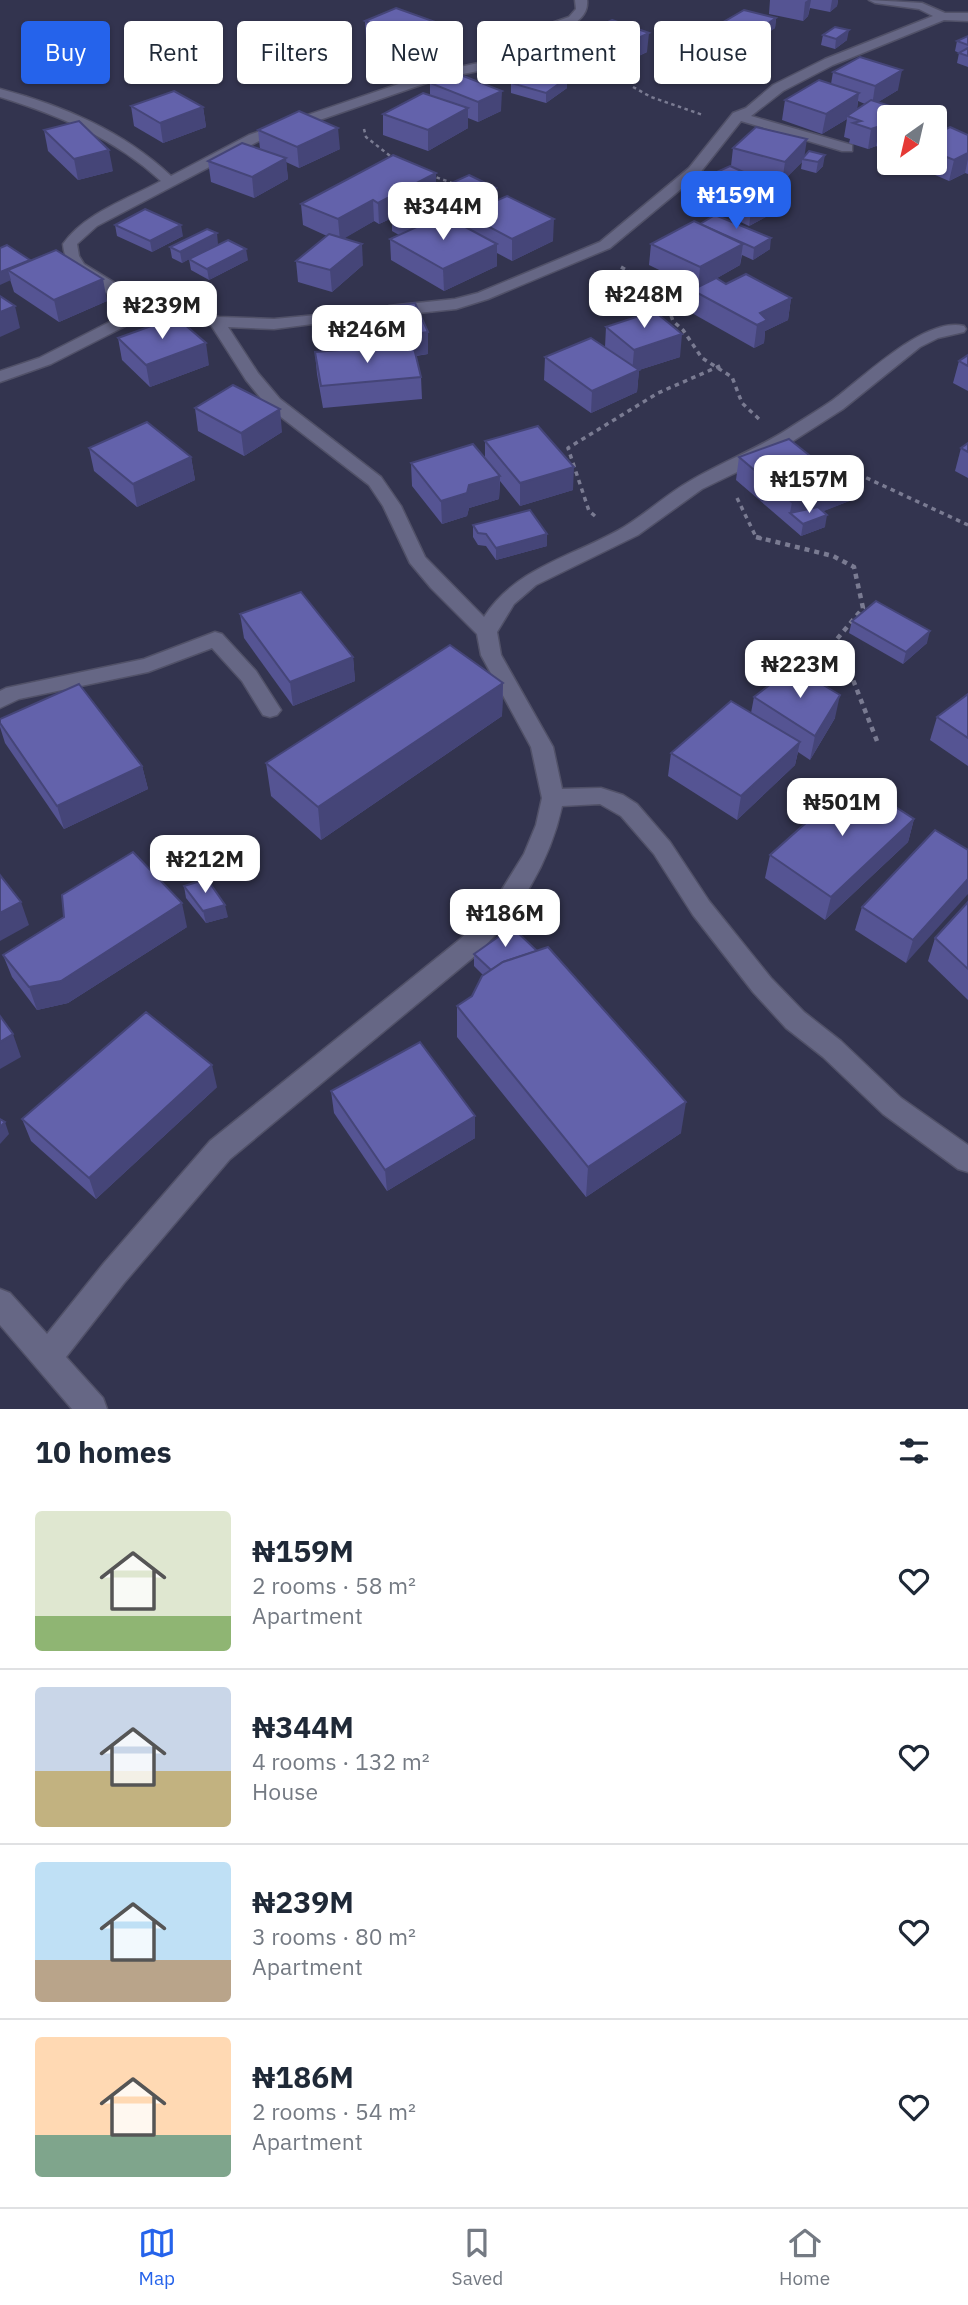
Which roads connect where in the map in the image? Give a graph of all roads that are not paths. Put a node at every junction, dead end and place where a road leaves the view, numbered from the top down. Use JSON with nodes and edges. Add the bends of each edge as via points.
{"nodes":[{"id":1,"x":581,"y":0,"type":"edge"},
{"id":2,"x":875,"y":0,"type":"edge"},
{"id":3,"x":943,"y":16,"type":"junction"},
{"id":4,"x":968,"y":17,"type":"edge"},
{"id":5,"x":570,"y":21,"type":"edge"},
{"id":6,"x":477,"y":67,"type":"edge"},
{"id":7,"x":0,"y":93,"type":"edge"},
{"id":8,"x":734,"y":120,"type":"junction"},
{"id":9,"x":847,"y":148,"type":"dead end"},
{"id":10,"x":170,"y":182,"type":"junction"},
{"id":11,"x":147,"y":309,"type":"junction"},
{"id":12,"x":217,"y":322,"type":"junction"},
{"id":13,"x":958,"y":329,"type":"dead end"},
{"id":14,"x":0,"y":377,"type":"edge"},
{"id":15,"x":487,"y":632,"type":"junction"},
{"id":16,"x":0,"y":701,"type":"edge"},
{"id":17,"x":270,"y":710,"type":"dead end"},
{"id":18,"x":553,"y":798,"type":"junction"},
{"id":19,"x":968,"y":1160,"type":"edge"},
{"id":20,"x":0,"y":1303,"type":"edge"},
{"id":21,"x":48,"y":1356,"type":"junction"},
{"id":22,"x":92,"y":1409,"type":"edge"}],
"edges":[{"from":1,"to":5,"type":"street","via":[[582,10]]},
{"from":2,"to":3,"type":"street","via":[[922,6]]},
{"from":3,"to":4,"type":"street"},
{"from":3,"to":8,"type":"street","via":[[791,79]]},
{"from":6,"to":10,"type":"street","via":[[254,138]]},
{"from":7,"to":10,"type":"street","via":[[95,125]]},
{"from":8,"to":9,"type":"street"},
{"from":8,"to":12,"type":"street","via":[[710,155],[624,232],[605,245],[483,296],[456,304],[274,324]]},
{"from":10,"to":11,"type":"street","via":[[92,223],[70,244],[78,267]]},
{"from":11,"to":12,"type":"street"},
{"from":11,"to":14,"type":"street","via":[[45,361]]},
{"from":12,"to":15,"type":"street","via":[[274,403],[375,481],[417,559]]},
{"from":13,"to":15,"type":"street","via":[[914,344],[837,405],[762,453],[696,485],[618,538],[529,582],[507,599]]},
{"from":15,"to":18,"type":"street","via":[[502,679],[542,747]]},
{"from":16,"to":17,"type":"street","via":[[13,693],[148,665],[215,639],[249,676]]},
{"from":18,"to":19,"type":"street","via":[[601,796],[629,810],[662,848],[701,908],[795,1020],[892,1106]]},
{"from":18,"to":21,"type":"street","via":[[535,857],[495,921],[220,1150]]},
{"from":20,"to":21,"type":"street"},
{"from":21,"to":22,"type":"street"}]}
